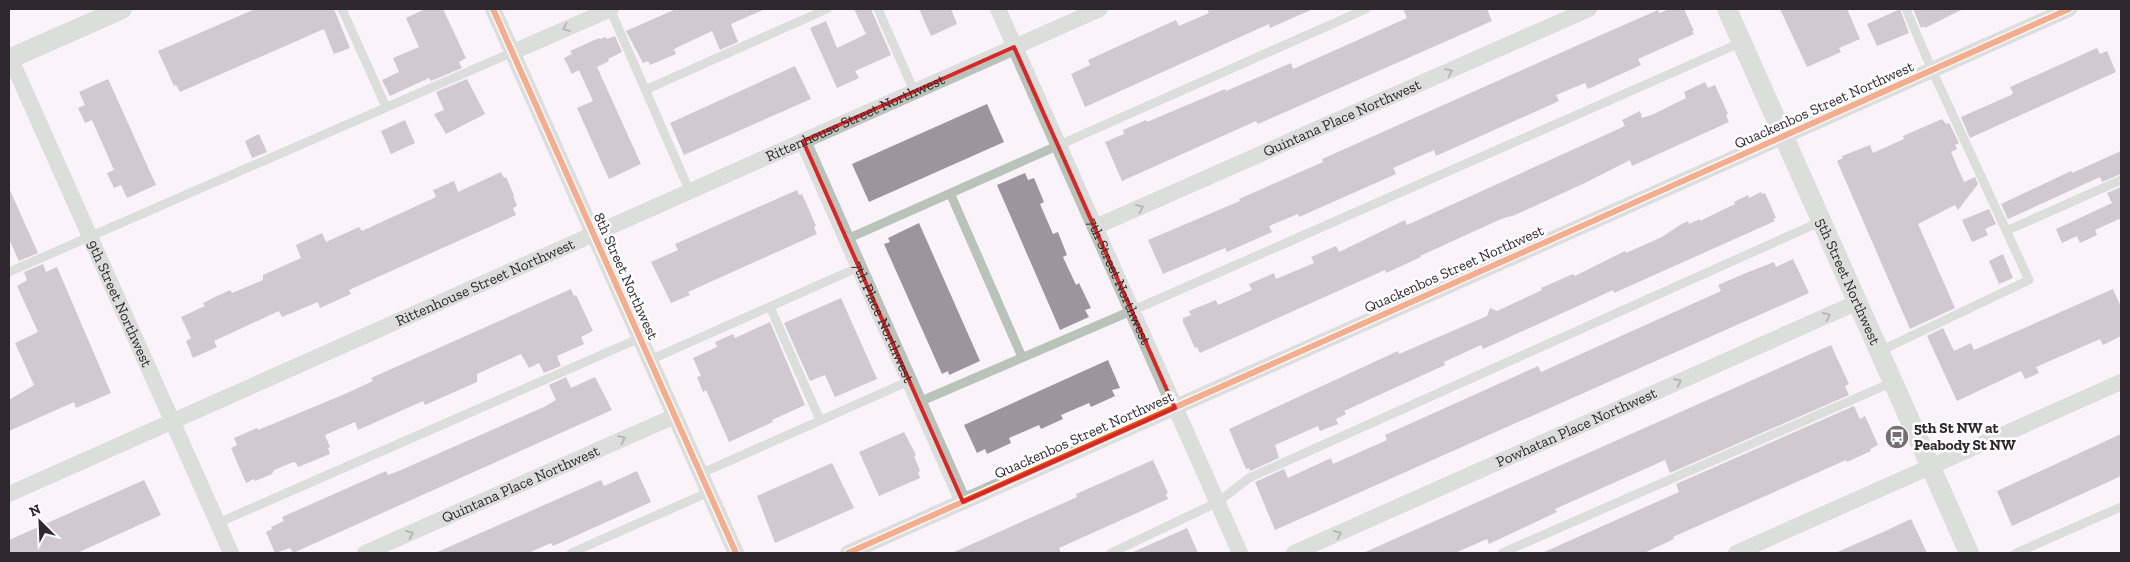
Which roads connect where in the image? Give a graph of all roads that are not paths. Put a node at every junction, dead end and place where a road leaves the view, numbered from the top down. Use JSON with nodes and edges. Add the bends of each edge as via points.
{"nodes":[{"id":1,"x":342,"y":9,"type":"edge"},
{"id":2,"x":494,"y":9,"type":"edge"},
{"id":3,"x":610,"y":9,"type":"edge"},
{"id":4,"x":827,"y":9,"type":"edge"},
{"id":5,"x":878,"y":9,"type":"edge"},
{"id":6,"x":998,"y":9,"type":"edge"},
{"id":7,"x":1100,"y":9,"type":"edge"},
{"id":8,"x":1366,"y":9,"type":"edge"},
{"id":9,"x":1589,"y":9,"type":"edge"},
{"id":10,"x":1727,"y":9,"type":"edge"},
{"id":11,"x":1906,"y":9,"type":"edge"},
{"id":12,"x":2069,"y":9,"type":"edge"},
{"id":13,"x":109,"y":11,"type":"edge"},
{"id":14,"x":1742,"y":42,"type":"junction"},
{"id":15,"x":1014,"y":47,"type":"junction"},
{"id":16,"x":513,"y":52,"type":"junction"},
{"id":17,"x":9,"y":57,"type":"edge"},
{"id":18,"x":1932,"y":70,"type":"junction"},
{"id":19,"x":645,"y":90,"type":"junction"},
{"id":20,"x":914,"y":91,"type":"junction"},
{"id":21,"x":386,"y":107,"type":"junction"},
{"id":22,"x":1784,"y":136,"type":"junction"},
{"id":23,"x":804,"y":141,"type":"junction"},
{"id":24,"x":1058,"y":146,"type":"junction"},
{"id":25,"x":2121,"y":180,"type":"edge"},
{"id":26,"x":690,"y":192,"type":"junction"},
{"id":27,"x":950,"y":193,"type":"junction"},
{"id":28,"x":1822,"y":221,"type":"junction"},
{"id":29,"x":1095,"y":228,"type":"junction"},
{"id":30,"x":2006,"y":231,"type":"junction"},
{"id":31,"x":594,"y":234,"type":"junction"},
{"id":32,"x":90,"y":237,"type":"junction"},
{"id":33,"x":847,"y":239,"type":"junction"},
{"id":34,"x":860,"y":267,"type":"junction"},
{"id":35,"x":9,"y":272,"type":"edge"},
{"id":36,"x":1858,"y":302,"type":"junction"},
{"id":37,"x":770,"y":307,"type":"junction"},
{"id":38,"x":1132,"y":310,"type":"junction"},
{"id":39,"x":640,"y":338,"type":"junction"},
{"id":40,"x":1880,"y":352,"type":"junction"},
{"id":41,"x":1022,"y":358,"type":"junction"},
{"id":42,"x":650,"y":360,"type":"junction"},
{"id":43,"x":909,"y":381,"type":"junction"},
{"id":44,"x":1893,"y":382,"type":"junction"},
{"id":45,"x":2121,"y":382,"type":"edge"},
{"id":46,"x":919,"y":402,"type":"junction"},
{"id":47,"x":1175,"y":408,"type":"junction"},
{"id":48,"x":675,"y":416,"type":"junction"},
{"id":49,"x":820,"y":420,"type":"junction"},
{"id":50,"x":172,"y":421,"type":"junction"},
{"id":51,"x":1931,"y":466,"type":"junction"},
{"id":52,"x":700,"y":474,"type":"junction"},
{"id":53,"x":708,"y":492,"type":"junction"},
{"id":54,"x":9,"y":494,"type":"edge"},
{"id":55,"x":963,"y":502,"type":"junction"},
{"id":56,"x":1218,"y":502,"type":"junction"},
{"id":57,"x":2121,"y":507,"type":"edge"},
{"id":58,"x":218,"y":523,"type":"junction"},
{"id":59,"x":232,"y":553,"type":"edge"},
{"id":60,"x":365,"y":553,"type":"edge"},
{"id":61,"x":571,"y":553,"type":"edge"},
{"id":62,"x":736,"y":553,"type":"edge"},
{"id":63,"x":848,"y":553,"type":"edge"},
{"id":64,"x":1111,"y":553,"type":"edge"},
{"id":65,"x":1240,"y":553,"type":"edge"},
{"id":66,"x":1294,"y":553,"type":"edge"},
{"id":67,"x":1502,"y":553,"type":"edge"},
{"id":68,"x":1736,"y":553,"type":"edge"},
{"id":69,"x":1969,"y":553,"type":"edge"},
{"id":70,"x":2016,"y":553,"type":"edge"}],
"edges":[{"from":1,"to":21,"type":"lane"},
{"from":2,"to":16,"type":"street","name":"8th Street Northwest"},
{"from":3,"to":16,"type":"street","one_way":true},
{"from":3,"to":19,"type":"lane"},
{"from":4,"to":19,"type":"lane"},
{"from":5,"to":20,"type":"lane"},
{"from":6,"to":15,"type":"street","name":"7th Street Northwest"},
{"from":7,"to":15,"type":"street","name":"Rittenhouse Street Northwest"},
{"from":8,"to":24,"type":"lane"},
{"from":29,"to":9,"type":"street","name":"Quintana Place Northwest","one_way":true},
{"from":10,"to":14,"type":"street","name":"5th Street Northwest"},
{"from":11,"to":18,"type":"lane"},
{"from":12,"to":18,"type":"street","name":"Quackenbos Street Northwest"},
{"from":13,"to":17,"type":"street"},
{"from":14,"to":22,"type":"street","name":"5th Street Northwest"},
{"from":14,"to":38,"type":"lane"},
{"from":15,"to":20,"type":"street","name":"Rittenhouse Street Northwest"},
{"from":15,"to":24,"type":"street","name":"7th Street Northwest"},
{"from":16,"to":21,"type":"lane"},
{"from":16,"to":31,"type":"street","name":"8th Street Northwest"},
{"from":17,"to":32,"type":"street","name":"9th Street Northwest"},
{"from":18,"to":22,"type":"street","name":"Quackenbos Street Northwest"},
{"from":18,"to":30,"type":"lane"},
{"from":19,"to":26,"type":"lane"},
{"from":20,"to":23,"type":"street","name":"Rittenhouse Street Northwest"},
{"from":21,"to":32,"type":"lane"},
{"from":22,"to":28,"type":"street","name":"5th Street Northwest"},
{"from":22,"to":47,"type":"street","name":"Quackenbos Street Northwest"},
{"from":23,"to":26,"type":"street","name":"Rittenhouse Street Northwest"},
{"from":23,"to":33,"type":"street","name":"7th Place Northwest"},
{"from":24,"to":27,"type":"lane"},
{"from":24,"to":29,"type":"street","name":"7th Street Northwest"},
{"from":25,"to":30,"type":"lane"},
{"from":26,"to":31,"type":"street","name":"Rittenhouse Street Northwest"},
{"from":27,"to":33,"type":"lane"},
{"from":27,"to":41,"type":"lane"},
{"from":28,"to":36,"type":"street","name":"5th Street Northwest"},
{"from":28,"to":56,"type":"lane","via":[[1249,478]]},
{"from":29,"to":38,"type":"street","name":"7th Street Northwest"},
{"from":30,"to":40,"type":"lane","via":[[2029,280]]},
{"from":31,"to":39,"type":"street","name":"8th Street Northwest"},
{"from":31,"to":50,"type":"street","name":"Rittenhouse Street Northwest"},
{"from":32,"to":35,"type":"lane"},
{"from":32,"to":50,"type":"street","name":"9th Street Northwest"},
{"from":33,"to":34,"type":"street","name":"7th Place Northwest"},
{"from":34,"to":37,"type":"lane"},
{"from":34,"to":43,"type":"street","name":"7th Place Northwest"},
{"from":36,"to":40,"type":"street","name":"5th Street Northwest"},
{"from":66,"to":36,"type":"street","name":"Powhatan Place Northwest","one_way":true},
{"from":37,"to":42,"type":"lane"},
{"from":37,"to":49,"type":"lane"},
{"from":38,"to":41,"type":"lane"},
{"from":38,"to":47,"type":"street","name":"7th Street Northwest"},
{"from":39,"to":42,"type":"street","name":"8th Street Northwest"},
{"from":39,"to":58,"type":"lane"},
{"from":40,"to":44,"type":"street","name":"5th Street Northwest"},
{"from":41,"to":46,"type":"lane"},
{"from":42,"to":48,"type":"street","name":"8th Street Northwest"},
{"from":43,"to":46,"type":"street","name":"7th Place Northwest"},
{"from":43,"to":49,"type":"lane"},
{"from":44,"to":51,"type":"street","name":"5th Street Northwest"},
{"from":44,"to":67,"type":"lane"},
{"from":45,"to":51,"type":"street"},
{"from":46,"to":55,"type":"street","name":"7th Place Northwest"},
{"from":47,"to":55,"type":"street","name":"Quackenbos Street Northwest"},
{"from":47,"to":56,"type":"street","name":"7th Street Northwest"},
{"from":48,"to":52,"type":"street","name":"8th Street Northwest"},
{"from":60,"to":48,"type":"street","name":"Quintana Place Northwest","one_way":true},
{"from":49,"to":52,"type":"lane"},
{"from":50,"to":54,"type":"street","name":"Rittenhouse Street Northwest"},
{"from":50,"to":58,"type":"street","name":"9th Street Northwest"},
{"from":51,"to":68,"type":"street"},
{"from":51,"to":69,"type":"street","name":"5th Street Northwest"},
{"from":52,"to":53,"type":"street","name":"8th Street Northwest"},
{"from":53,"to":61,"type":"lane"},
{"from":53,"to":62,"type":"street","name":"8th Street Northwest"},
{"from":55,"to":63,"type":"street","name":"Quackenbos Street Northwest"},
{"from":56,"to":64,"type":"lane"},
{"from":56,"to":65,"type":"street","name":"7th Street Northwest"},
{"from":57,"to":70,"type":"lane"},
{"from":58,"to":59,"type":"street","name":"9th Street Northwest"}]}
